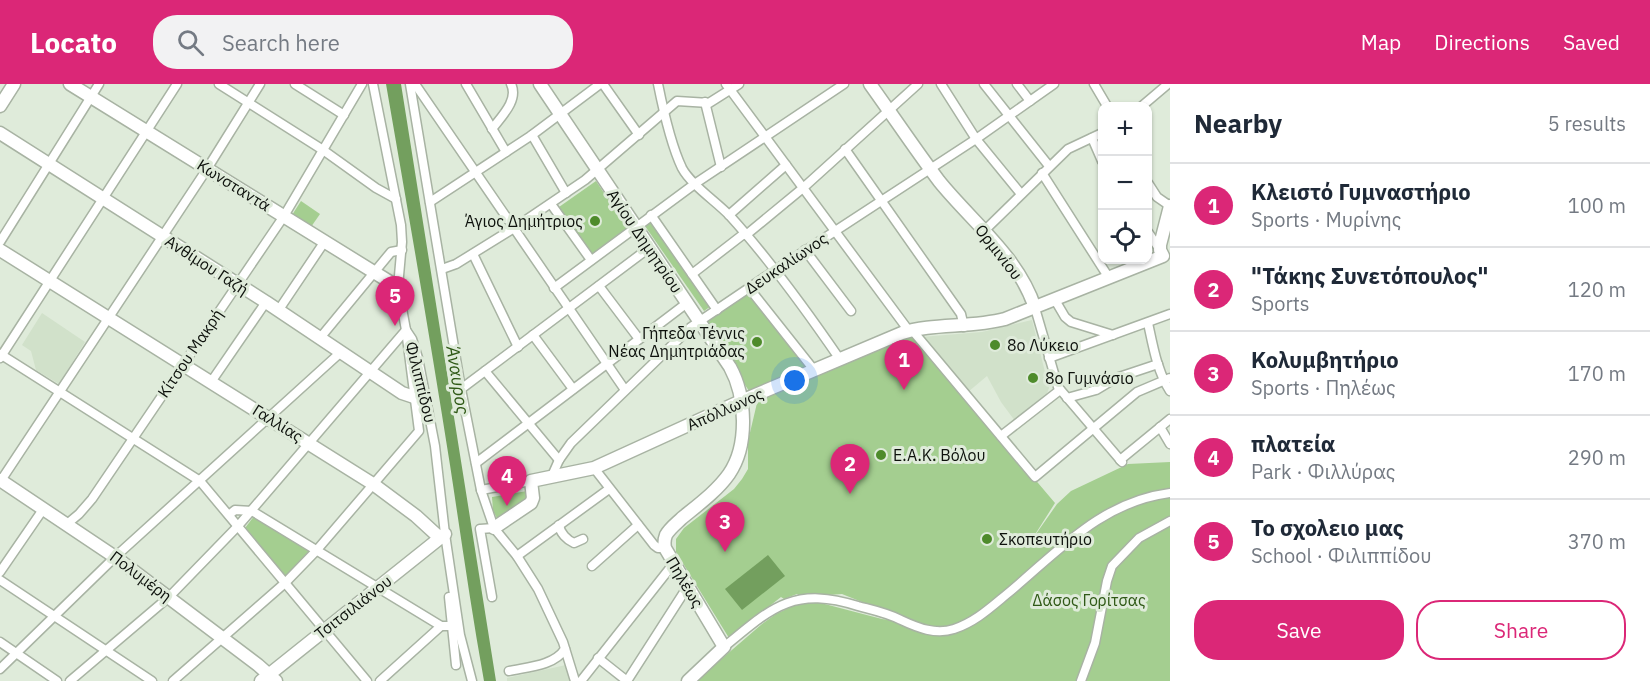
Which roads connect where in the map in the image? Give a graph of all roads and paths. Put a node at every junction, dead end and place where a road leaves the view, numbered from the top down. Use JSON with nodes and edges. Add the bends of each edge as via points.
{"nodes":[{"id":1,"x":14,"y":84,"type":"edge"},
{"id":2,"x":70,"y":84,"type":"edge"},
{"id":3,"x":99,"y":84,"type":"edge"},
{"id":4,"x":177,"y":84,"type":"edge"},
{"id":5,"x":219,"y":84,"type":"edge"},
{"id":6,"x":260,"y":84,"type":"edge"},
{"id":7,"x":295,"y":84,"type":"edge"},
{"id":8,"x":361,"y":84,"type":"edge"},
{"id":9,"x":410,"y":84,"type":"edge"},
{"id":10,"x":415,"y":84,"type":"edge"},
{"id":11,"x":466,"y":84,"type":"edge"},
{"id":12,"x":511,"y":84,"type":"edge"},
{"id":13,"x":540,"y":84,"type":"edge"},
{"id":14,"x":602,"y":84,"type":"edge"},
{"id":15,"x":658,"y":84,"type":"edge"},
{"id":16,"x":739,"y":84,"type":"edge"},
{"id":17,"x":844,"y":84,"type":"edge"},
{"id":18,"x":870,"y":84,"type":"edge"},
{"id":19,"x":918,"y":84,"type":"edge"},
{"id":20,"x":941,"y":84,"type":"edge"},
{"id":21,"x":984,"y":84,"type":"edge"},
{"id":22,"x":1017,"y":84,"type":"edge"},
{"id":23,"x":1054,"y":84,"type":"edge"},
{"id":24,"x":1094,"y":84,"type":"edge"},
{"id":25,"x":1169,"y":84,"type":"edge"},
{"id":26,"x":374,"y":85,"type":"edge"},
{"id":27,"x":728,"y":87,"type":"edge"},
{"id":28,"x":91,"y":97,"type":"junction"},
{"id":29,"x":1030,"y":101,"type":"junction"},
{"id":30,"x":249,"y":102,"type":"junction"},
{"id":31,"x":705,"y":102,"type":"junction"},
{"id":32,"x":1105,"y":102,"type":"edge"},
{"id":33,"x":1147,"y":102,"type":"edge"},
{"id":34,"x":0,"y":106,"type":"edge"},
{"id":35,"x":889,"y":110,"type":"junction"},
{"id":36,"x":664,"y":112,"type":"junction"},
{"id":37,"x":344,"y":115,"type":"junction"},
{"id":38,"x":560,"y":115,"type":"junction"},
{"id":39,"x":1009,"y":116,"type":"junction"},
{"id":40,"x":492,"y":129,"type":"junction"},
{"id":41,"x":147,"y":131,"type":"junction"},
{"id":42,"x":0,"y":133,"type":"edge"},
{"id":43,"x":532,"y":135,"type":"junction"},
{"id":44,"x":639,"y":135,"type":"junction"},
{"id":45,"x":1098,"y":136,"type":"edge"},
{"id":46,"x":766,"y":138,"type":"junction"},
{"id":47,"x":1092,"y":138,"type":"junction"},
{"id":48,"x":976,"y":139,"type":"junction"},
{"id":49,"x":845,"y":149,"type":"junction"},
{"id":50,"x":323,"y":150,"type":"junction"},
{"id":51,"x":506,"y":152,"type":"junction"},
{"id":52,"x":1100,"y":156,"type":"edge"},
{"id":53,"x":49,"y":164,"type":"junction"},
{"id":54,"x":786,"y":165,"type":"junction"},
{"id":55,"x":1049,"y":166,"type":"junction"},
{"id":56,"x":721,"y":167,"type":"junction"},
{"id":57,"x":207,"y":168,"type":"junction"},
{"id":58,"x":931,"y":168,"type":"junction"},
{"id":59,"x":597,"y":171,"type":"junction"},
{"id":60,"x":476,"y":172,"type":"junction"},
{"id":61,"x":1042,"y":173,"type":"junction"},
{"id":62,"x":696,"y":183,"type":"junction"},
{"id":63,"x":803,"y":188,"type":"junction"},
{"id":64,"x":1152,"y":189,"type":"edge"},
{"id":65,"x":566,"y":193,"type":"junction"},
{"id":66,"x":1021,"y":194,"type":"junction"},
{"id":67,"x":104,"y":199,"type":"junction"},
{"id":68,"x":396,"y":199,"type":"junction"},
{"id":69,"x":881,"y":200,"type":"junction"},
{"id":70,"x":430,"y":202,"type":"junction"},
{"id":71,"x":551,"y":204,"type":"junction"},
{"id":72,"x":1170,"y":206,"type":"edge"},
{"id":73,"x":651,"y":215,"type":"junction"},
{"id":74,"x":729,"y":215,"type":"junction"},
{"id":75,"x":284,"y":216,"type":"junction"},
{"id":76,"x":635,"y":227,"type":"junction"},
{"id":77,"x":514,"y":228,"type":"junction"},
{"id":78,"x":835,"y":231,"type":"junction"},
{"id":79,"x":984,"y":231,"type":"junction"},
{"id":80,"x":746,"y":234,"type":"junction"},
{"id":81,"x":162,"y":236,"type":"junction"},
{"id":82,"x":1152,"y":237,"type":"edge"},
{"id":83,"x":325,"y":241,"type":"junction"},
{"id":84,"x":0,"y":242,"type":"edge"},
{"id":85,"x":649,"y":248,"type":"junction"},
{"id":86,"x":0,"y":250,"type":"edge"},
{"id":87,"x":402,"y":250,"type":"junction"},
{"id":88,"x":805,"y":250,"type":"junction"},
{"id":89,"x":473,"y":254,"type":"junction"},
{"id":90,"x":1166,"y":256,"type":"edge"},
{"id":91,"x":591,"y":260,"type":"junction"},
{"id":92,"x":442,"y":268,"type":"junction"},
{"id":93,"x":774,"y":271,"type":"junction"},
{"id":94,"x":374,"y":272,"type":"junction"},
{"id":95,"x":692,"y":274,"type":"junction"},
{"id":96,"x":1109,"y":278,"type":"junction"},
{"id":97,"x":50,"y":282,"type":"junction"},
{"id":98,"x":237,"y":284,"type":"junction"},
{"id":99,"x":599,"y":286,"type":"junction"},
{"id":100,"x":398,"y":287,"type":"junction"},
{"id":101,"x":554,"y":288,"type":"junction"},
{"id":102,"x":749,"y":288,"type":"junction"},
{"id":103,"x":1054,"y":300,"type":"junction"},
{"id":104,"x":266,"y":302,"type":"junction"},
{"id":105,"x":687,"y":303,"type":"junction"},
{"id":106,"x":1035,"y":308,"type":"junction"},
{"id":107,"x":568,"y":309,"type":"junction"},
{"id":108,"x":278,"y":310,"type":"junction"},
{"id":109,"x":717,"y":310,"type":"junction"},
{"id":110,"x":851,"y":311,"type":"dead end"},
{"id":111,"x":1170,"y":314,"type":"edge"},
{"id":112,"x":108,"y":318,"type":"junction"},
{"id":113,"x":700,"y":322,"type":"junction"},
{"id":114,"x":1148,"y":323,"type":"junction"},
{"id":115,"x":964,"y":327,"type":"junction"},
{"id":116,"x":406,"y":330,"type":"junction"},
{"id":117,"x":910,"y":330,"type":"junction"},
{"id":118,"x":533,"y":335,"type":"junction"},
{"id":119,"x":1114,"y":336,"type":"junction"},
{"id":120,"x":320,"y":338,"type":"junction"},
{"id":121,"x":639,"y":339,"type":"junction"},
{"id":122,"x":518,"y":347,"type":"junction"},
{"id":123,"x":341,"y":352,"type":"junction"},
{"id":124,"x":1,"y":356,"type":"edge"},
{"id":125,"x":839,"y":358,"type":"junction"},
{"id":126,"x":1049,"y":358,"type":"junction"},
{"id":127,"x":182,"y":364,"type":"junction"},
{"id":128,"x":1158,"y":364,"type":"junction"},
{"id":129,"x":606,"y":365,"type":"junction"},
{"id":130,"x":814,"y":370,"type":"junction"},
{"id":131,"x":485,"y":371,"type":"junction"},
{"id":132,"x":370,"y":372,"type":"junction"},
{"id":133,"x":1167,"y":380,"type":"edge"},
{"id":134,"x":211,"y":382,"type":"junction"},
{"id":135,"x":461,"y":389,"type":"junction"},
{"id":136,"x":573,"y":389,"type":"junction"},
{"id":137,"x":625,"y":390,"type":"junction"},
{"id":138,"x":1060,"y":390,"type":"junction"},
{"id":139,"x":1170,"y":391,"type":"edge"},
{"id":140,"x":60,"y":392,"type":"junction"},
{"id":141,"x":414,"y":397,"type":"junction"},
{"id":142,"x":1066,"y":398,"type":"junction"},
{"id":143,"x":741,"y":401,"type":"junction"},
{"id":144,"x":270,"y":418,"type":"junction"},
{"id":145,"x":1170,"y":419,"type":"edge"},
{"id":146,"x":528,"y":423,"type":"junction"},
{"id":147,"x":1160,"y":427,"type":"junction"},
{"id":148,"x":1092,"y":429,"type":"junction"},
{"id":149,"x":1001,"y":436,"type":"junction"},
{"id":150,"x":133,"y":438,"type":"junction"},
{"id":151,"x":309,"y":442,"type":"junction"},
{"id":152,"x":1170,"y":444,"type":"edge"},
{"id":153,"x":559,"y":460,"type":"junction"},
{"id":154,"x":476,"y":463,"type":"junction"},
{"id":155,"x":594,"y":468,"type":"junction"},
{"id":156,"x":551,"y":478,"type":"junction"},
{"id":157,"x":0,"y":481,"type":"edge"},
{"id":158,"x":200,"y":481,"type":"junction"},
{"id":159,"x":531,"y":481,"type":"junction"},
{"id":160,"x":373,"y":484,"type":"junction"},
{"id":161,"x":609,"y":489,"type":"junction"},
{"id":162,"x":481,"y":490,"type":"junction"},
{"id":163,"x":1170,"y":493,"type":"edge"},
{"id":164,"x":44,"y":508,"type":"junction"},
{"id":165,"x":252,"y":511,"type":"junction"},
{"id":166,"x":228,"y":515,"type":"junction"},
{"id":167,"x":1170,"y":521,"type":"edge"},
{"id":168,"x":67,"y":524,"type":"junction"},
{"id":169,"x":559,"y":525,"type":"junction"},
{"id":170,"x":638,"y":525,"type":"junction"},
{"id":171,"x":238,"y":526,"type":"junction"},
{"id":172,"x":494,"y":528,"type":"junction"},
{"id":173,"x":442,"y":536,"type":"junction"},
{"id":174,"x":583,"y":539,"type":"dead end"},
{"id":175,"x":665,"y":548,"type":"junction"},
{"id":176,"x":316,"y":551,"type":"junction"},
{"id":177,"x":517,"y":556,"type":"junction"},
{"id":178,"x":116,"y":557,"type":"junction"},
{"id":179,"x":674,"y":563,"type":"junction"},
{"id":180,"x":592,"y":566,"type":"dead end"},
{"id":181,"x":0,"y":572,"type":"edge"},
{"id":182,"x":0,"y":580,"type":"edge"},
{"id":183,"x":285,"y":583,"type":"junction"},
{"id":184,"x":688,"y":586,"type":"junction"},
{"id":185,"x":376,"y":588,"type":"junction"},
{"id":186,"x":169,"y":597,"type":"junction"},
{"id":187,"x":492,"y":597,"type":"dead end"},
{"id":188,"x":54,"y":616,"type":"junction"},
{"id":189,"x":441,"y":626,"type":"junction"},
{"id":190,"x":451,"y":626,"type":"junction"},
{"id":191,"x":324,"y":630,"type":"junction"},
{"id":192,"x":223,"y":638,"type":"junction"},
{"id":193,"x":0,"y":642,"type":"edge"},
{"id":194,"x":724,"y":647,"type":"junction"},
{"id":195,"x":565,"y":650,"type":"junction"},
{"id":196,"x":105,"y":651,"type":"junction"},
{"id":197,"x":16,"y":652,"type":"junction"},
{"id":198,"x":598,"y":658,"type":"junction"},
{"id":199,"x":456,"y":665,"type":"dead end"},
{"id":200,"x":0,"y":669,"type":"edge"},
{"id":201,"x":509,"y":671,"type":"dead end"},
{"id":202,"x":46,"y":678,"type":"edge"},
{"id":203,"x":269,"y":679,"type":"edge"},
{"id":204,"x":625,"y":680,"type":"edge"},
{"id":205,"x":57,"y":681,"type":"edge"},
{"id":206,"x":70,"y":681,"type":"edge"},
{"id":207,"x":152,"y":681,"type":"edge"},
{"id":208,"x":173,"y":681,"type":"edge"},
{"id":209,"x":367,"y":681,"type":"edge"},
{"id":210,"x":380,"y":681,"type":"edge"},
{"id":211,"x":472,"y":681,"type":"edge"},
{"id":212,"x":575,"y":681,"type":"edge"},
{"id":213,"x":581,"y":681,"type":"edge"},
{"id":214,"x":688,"y":681,"type":"edge"},
{"id":215,"x":1081,"y":681,"type":"edge"}],
"edges":[{"from":1,"to":34,"type":"street"},
{"from":2,"to":28,"type":"street","name":"Κωνσταντά"},
{"from":3,"to":28,"type":"street"},
{"from":4,"to":41,"type":"street"},
{"from":5,"to":30,"type":"street"},
{"from":6,"to":30,"type":"street"},
{"from":7,"to":37,"type":"street"},
{"from":8,"to":26,"type":"street"},
{"from":8,"to":37,"type":"street","name":"Κίτσου Μακρή"},
{"from":9,"to":70,"type":"street"},
{"from":10,"to":60,"type":"street"},
{"from":11,"to":40,"type":"street"},
{"from":12,"to":40,"type":"street","via":[[513,97]]},
{"from":13,"to":38,"type":"street","name":"Αγίου Δημητρίου"},
{"from":14,"to":38,"type":"street"},
{"from":14,"to":44,"type":"street"},
{"from":15,"to":36,"type":"street"},
{"from":16,"to":27,"type":"street"},
{"from":17,"to":46,"type":"street"},
{"from":18,"to":35,"type":"street","name":"Ορμινίου"},
{"from":19,"to":35,"type":"street"},
{"from":20,"to":48,"type":"street"},
{"from":21,"to":39,"type":"street"},
{"from":22,"to":29,"type":"street"},
{"from":23,"to":29,"type":"street","name":"Δευκαλίωνος"},
{"from":24,"to":32,"type":"street"},
{"from":25,"to":33,"type":"street"},
{"from":26,"to":68,"type":"street","name":"Φιλιππίδου"},
{"from":27,"to":31,"type":"street","via":[[711,102]]},
{"from":27,"to":46,"type":"street"},
{"from":28,"to":41,"type":"street","name":"Κωνσταντά"},
{"from":28,"to":53,"type":"street"},
{"from":29,"to":39,"type":"street","name":"Δευκαλίωνος"},
{"from":30,"to":50,"type":"street"},
{"from":30,"to":57,"type":"street"},
{"from":31,"to":36,"type":"street","via":[[680,99]]},
{"from":31,"to":56,"type":"street"},
{"from":35,"to":49,"type":"street"},
{"from":35,"to":58,"type":"street","name":"Ορμινίου"},
{"from":36,"to":44,"type":"street"},
{"from":36,"to":62,"type":"street","via":[[681,166]]},
{"from":37,"to":50,"type":"street","name":"Κίτσου Μακρή"},
{"from":38,"to":43,"type":"street"},
{"from":38,"to":59,"type":"street","name":"Αγίου Δημητρίου"},
{"from":39,"to":48,"type":"street","name":"Δευκαλίωνος"},
{"from":39,"to":55,"type":"street"},
{"from":40,"to":51,"type":"street"},
{"from":41,"to":57,"type":"street","name":"Κωνσταντά"},
{"from":41,"to":67,"type":"street"},
{"from":42,"to":53,"type":"street","name":"Ανθίμου Γαζή"},
{"from":43,"to":51,"type":"street"},
{"from":43,"to":65,"type":"street"},
{"from":44,"to":59,"type":"street"},
{"from":45,"to":47,"type":"street"},
{"from":46,"to":54,"type":"street"},
{"from":46,"to":56,"type":"street"},
{"from":47,"to":52,"type":"street"},
{"from":47,"to":55,"type":"street","via":[[1068,149]]},
{"from":48,"to":58,"type":"street","name":"Δευκαλίωνος"},
{"from":48,"to":66,"type":"street"},
{"from":49,"to":63,"type":"street"},
{"from":49,"to":69,"type":"street"},
{"from":50,"to":68,"type":"street"},
{"from":50,"to":75,"type":"street","name":"Κίτσου Μακρή"},
{"from":51,"to":60,"type":"street"},
{"from":53,"to":67,"type":"street","name":"Ανθίμου Γαζή"},
{"from":53,"to":84,"type":"street"},
{"from":54,"to":63,"type":"street"},
{"from":54,"to":74,"type":"street"},
{"from":55,"to":61,"type":"street"},
{"from":56,"to":62,"type":"street"},
{"from":57,"to":75,"type":"street","name":"Κωνσταντά"},
{"from":57,"to":81,"type":"street"},
{"from":58,"to":69,"type":"street","name":"Δευκαλίωνος"},
{"from":58,"to":79,"type":"street","name":"Ορμινίου"},
{"from":59,"to":65,"type":"street"},
{"from":59,"to":76,"type":"street","name":"Αγίου Δημητρίου"},
{"from":60,"to":70,"type":"street"},
{"from":60,"to":77,"type":"street"},
{"from":61,"to":66,"type":"street"},
{"from":61,"to":96,"type":"street"},
{"from":62,"to":73,"type":"street"},
{"from":62,"to":74,"type":"street"},
{"from":63,"to":78,"type":"street"},
{"from":63,"to":80,"type":"street"},
{"from":64,"to":72,"type":"street"},
{"from":65,"to":71,"type":"street"},
{"from":66,"to":79,"type":"street"},
{"from":67,"to":81,"type":"street","name":"Ανθίμου Γαζή"},
{"from":67,"to":97,"type":"street"},
{"from":68,"to":87,"type":"street","name":"Φιλιππίδου"},
{"from":69,"to":78,"type":"street","name":"Δευκαλίωνος"},
{"from":69,"to":115,"type":"street","via":[[961,314]]},
{"from":70,"to":92,"type":"street"},
{"from":71,"to":77,"type":"street"},
{"from":71,"to":91,"type":"street"},
{"from":72,"to":90,"type":"street"},
{"from":73,"to":76,"type":"street"},
{"from":73,"to":95,"type":"street"},
{"from":74,"to":80,"type":"street"},
{"from":75,"to":83,"type":"street","name":"Κωνσταντά"},
{"from":75,"to":98,"type":"street","name":"Κίτσου Μακρή"},
{"from":76,"to":85,"type":"street","name":"Αγίου Δημητρίου"},
{"from":76,"to":91,"type":"street"},
{"from":77,"to":89,"type":"street"},
{"from":77,"to":101,"type":"street"},
{"from":78,"to":88,"type":"street","name":"Δευκαλίωνος"},
{"from":78,"to":117,"type":"street"},
{"from":79,"to":106,"type":"street","name":"Ορμινίου","via":[[1020,276]]},
{"from":80,"to":93,"type":"street"},
{"from":80,"to":95,"type":"street"},
{"from":81,"to":98,"type":"street","name":"Ανθίμου Γαζή"},
{"from":81,"to":112,"type":"street"},
{"from":82,"to":90,"type":"street"},
{"from":83,"to":94,"type":"street","name":"Κωνσταντά"},
{"from":83,"to":108,"type":"street"},
{"from":85,"to":99,"type":"street"},
{"from":85,"to":105,"type":"street","name":"Αγίου Δημητρίου"},
{"from":86,"to":97,"type":"street","name":"Γαλλίας"},
{"from":87,"to":94,"type":"street","via":[[391,252]]},
{"from":87,"to":100,"type":"street","name":"Φιλιππίδου"},
{"from":88,"to":93,"type":"street","name":"Δευκαλίωνος"},
{"from":88,"to":110,"type":"street"},
{"from":89,"to":92,"type":"street"},
{"from":89,"to":122,"type":"street"},
{"from":90,"to":96,"type":"street","name":"Απόλλωνος"},
{"from":91,"to":101,"type":"street"},
{"from":92,"to":135,"type":"street"},
{"from":93,"to":102,"type":"street","name":"Δευκαλίωνος"},
{"from":93,"to":125,"type":"street"},
{"from":94,"to":100,"type":"street","name":"Κωνσταντά"},
{"from":94,"to":120,"type":"street"},
{"from":95,"to":109,"type":"street"},
{"from":96,"to":103,"type":"street","name":"Απόλλωνος"},
{"from":97,"to":112,"type":"street","name":"Γαλλίας"},
{"from":97,"to":124,"type":"street"},
{"from":98,"to":104,"type":"street","name":"Ανθίμου Γαζή"},
{"from":98,"to":127,"type":"street","name":"Κίτσου Μακρή"},
{"from":99,"to":107,"type":"street"},
{"from":99,"to":121,"type":"street"},
{"from":100,"to":116,"type":"street","name":"Φιλιππίδου"},
{"from":101,"to":107,"type":"street"},
{"from":102,"to":109,"type":"street","name":"Δευκαλίωνος"},
{"from":102,"to":130,"type":"street"},
{"from":103,"to":106,"type":"street","name":"Απόλλωνος"},
{"from":103,"to":119,"type":"street","via":[[1071,322]]},
{"from":104,"to":108,"type":"street","name":"Ανθίμου Γαζή"},
{"from":104,"to":134,"type":"street"},
{"from":105,"to":113,"type":"street","name":"Αγίου Δημητρίου"},
{"from":105,"to":121,"type":"street"},
{"from":106,"to":115,"type":"street","name":"Απόλλωνος","via":[[995,322]]},
{"from":106,"to":126,"type":"street","name":"Ορμινίου"},
{"from":107,"to":118,"type":"street"},
{"from":107,"to":129,"type":"street"},
{"from":108,"to":120,"type":"street","name":"Ανθίμου Γαζή"},
{"from":109,"to":113,"type":"street","name":"Δευκαλίωνος"},
{"from":111,"to":114,"type":"street"},
{"from":112,"to":127,"type":"street","name":"Γαλλίας"},
{"from":112,"to":140,"type":"street"},
{"from":113,"to":137,"type":"street","name":"Δευκαλίωνος"},
{"from":113,"to":143,"type":"street","name":"Αγίου Δημητρίου","via":[[732,372]]},
{"from":114,"to":119,"type":"street"},
{"from":114,"to":128,"type":"street"},
{"from":115,"to":117,"type":"street","name":"Απόλλωνος"},
{"from":116,"to":132,"type":"street"},
{"from":116,"to":141,"type":"street"},
{"from":116,"to":173,"type":"street","name":"Φιλιππίδου","via":[[418,358],[430,415],[443,503]]},
{"from":117,"to":125,"type":"street","name":"Απόλλωνος"},
{"from":117,"to":149,"type":"street"},
{"from":118,"to":122,"type":"street"},
{"from":118,"to":136,"type":"street"},
{"from":119,"to":126,"type":"street"},
{"from":120,"to":123,"type":"street","name":"Ανθίμου Γαζή"},
{"from":121,"to":129,"type":"street"},
{"from":122,"to":131,"type":"street"},
{"from":123,"to":132,"type":"street","name":"Ανθίμου Γαζή"},
{"from":123,"to":144,"type":"street"},
{"from":124,"to":140,"type":"street"},
{"from":125,"to":130,"type":"street","name":"Απόλλωνος"},
{"from":126,"to":138,"type":"street","name":"Ορμινίου"},
{"from":127,"to":134,"type":"street","name":"Γαλλίας"},
{"from":127,"to":150,"type":"street","name":"Κίτσου Μακρή"},
{"from":128,"to":133,"type":"street"},
{"from":128,"to":142,"type":"street"},
{"from":129,"to":136,"type":"street"},
{"from":129,"to":137,"type":"street"},
{"from":130,"to":143,"type":"street","name":"Απόλλωνος"},
{"from":131,"to":135,"type":"street"},
{"from":131,"to":146,"type":"street"},
{"from":132,"to":141,"type":"street","name":"Ανθίμου Γαζή"},
{"from":132,"to":151,"type":"street"},
{"from":133,"to":139,"type":"street"},
{"from":133,"to":148,"type":"street","via":[[1137,392]]},
{"from":134,"to":144,"type":"street","name":"Γαλλίας"},
{"from":135,"to":154,"type":"street"},
{"from":136,"to":146,"type":"street"},
{"from":137,"to":153,"type":"street","name":"Δευκαλίωνος"},
{"from":138,"to":142,"type":"street","name":"Ορμινίου"},
{"from":138,"to":149,"type":"street"},
{"from":140,"to":150,"type":"street"},
{"from":140,"to":157,"type":"street"},
{"from":141,"to":160,"type":"street","via":[[419,431]]},
{"from":142,"to":148,"type":"street","name":"Ορμινίου"},
{"from":143,"to":155,"type":"street","name":"Απόλλωνος"},
{"from":143,"to":175,"type":"street","name":"Αγίου Δημητρίου","via":[[741,438],[732,469],[716,489],[670,530]]},
{"from":144,"to":151,"type":"street","name":"Γαλλίας"},
{"from":144,"to":158,"type":"street"},
{"from":145,"to":147,"type":"street"},
{"from":146,"to":153,"type":"street"},
{"from":146,"to":154,"type":"street"},
{"from":147,"to":148,"type":"street","name":"Ορμινίου","via":[[1121,461]]},
{"from":147,"to":152,"type":"street"},
{"from":148,"to":149,"type":"street","via":[[1035,477]]},
{"from":150,"to":158,"type":"street"},
{"from":150,"to":168,"type":"street","name":"Κίτσου Μακρή","via":[[92,499]]},
{"from":151,"to":160,"type":"street","name":"Γαλλίας"},
{"from":151,"to":165,"type":"street"},
{"from":153,"to":156,"type":"street","name":"Δευκαλίωνος"},
{"from":154,"to":162,"type":"street"},
{"from":155,"to":156,"type":"street","name":"Απόλλωνος"},
{"from":155,"to":161,"type":"street","name":"Πηλέως"},
{"from":156,"to":159,"type":"street","name":"Απόλλωνος"},
{"from":157,"to":164,"type":"street","name":"Πολυμέρη"},
{"from":158,"to":166,"type":"street"},
{"from":158,"to":178,"type":"street"},
{"from":159,"to":162,"type":"street","name":"Απόλλωνος"},
{"from":159,"to":172,"type":"street","via":[[531,503]]},
{"from":160,"to":173,"type":"street","name":"Γαλλίας"},
{"from":160,"to":176,"type":"street"},
{"from":161,"to":169,"type":"street"},
{"from":161,"to":170,"type":"street","name":"Πηλέως"},
{"from":162,"to":172,"type":"street"},
{"from":163,"to":194,"type":"street","via":[[1103,515],[977,618],[952,629],[920,628],[834,599],[798,599],[767,612]]},
{"from":164,"to":168,"type":"street","name":"Πολυμέρη"},
{"from":164,"to":181,"type":"street"},
{"from":165,"to":166,"type":"street","via":[[235,510]]},
{"from":165,"to":171,"type":"street"},
{"from":165,"to":176,"type":"street"},
{"from":166,"to":171,"type":"street"},
{"from":167,"to":215,"type":"street","via":[[1139,538],[1112,566],[1095,643]]},
{"from":168,"to":178,"type":"street","name":"Πολυμέρη"},
{"from":169,"to":174,"type":"street","via":[[570,541]]},
{"from":169,"to":177,"type":"street"},
{"from":170,"to":175,"type":"street","name":"Πηλέως","via":[[654,545]]},
{"from":170,"to":180,"type":"street"},
{"from":171,"to":183,"type":"street"},
{"from":171,"to":186,"type":"street"},
{"from":172,"to":177,"type":"street"},
{"from":172,"to":187,"type":"street","via":[[480,529]]},
{"from":173,"to":185,"type":"street","name":"Τσιτσιλιάνου"},
{"from":173,"to":190,"type":"street"},
{"from":173,"to":211,"type":"street","name":"Φιλιππίδου"},
{"from":175,"to":179,"type":"street","name":"Πηλέως"},
{"from":176,"to":183,"type":"street"},
{"from":176,"to":185,"type":"street"},
{"from":177,"to":195,"type":"street","via":[[538,589]]},
{"from":178,"to":186,"type":"street","name":"Πολυμέρη"},
{"from":178,"to":188,"type":"street"},
{"from":179,"to":184,"type":"street","name":"Πηλέως"},
{"from":179,"to":198,"type":"street"},
{"from":182,"to":188,"type":"street"},
{"from":183,"to":191,"type":"street"},
{"from":183,"to":192,"type":"street"},
{"from":184,"to":194,"type":"street","name":"Πηλέως"},
{"from":184,"to":204,"type":"street"},
{"from":185,"to":189,"type":"street"},
{"from":185,"to":191,"type":"street","name":"Τσιτσιλιάνου"},
{"from":186,"to":192,"type":"street","name":"Πολυμέρη"},
{"from":186,"to":196,"type":"street"},
{"from":188,"to":196,"type":"street"},
{"from":188,"to":197,"type":"street"},
{"from":189,"to":190,"type":"street"},
{"from":189,"to":210,"type":"street"},
{"from":190,"to":199,"type":"street"},
{"from":191,"to":203,"type":"street","name":"Τσιτσιλιάνου"},
{"from":191,"to":209,"type":"street"},
{"from":192,"to":203,"type":"street","name":"Πολυμέρη"},
{"from":192,"to":208,"type":"street"},
{"from":193,"to":197,"type":"street"},
{"from":194,"to":214,"type":"street"},
{"from":195,"to":201,"type":"street","via":[[556,659]]},
{"from":195,"to":212,"type":"street"},
{"from":196,"to":206,"type":"street"},
{"from":196,"to":207,"type":"street"},
{"from":197,"to":200,"type":"street"},
{"from":197,"to":202,"type":"street"},
{"from":198,"to":204,"type":"street"},
{"from":198,"to":213,"type":"street"},
{"from":202,"to":205,"type":"street"}]}
